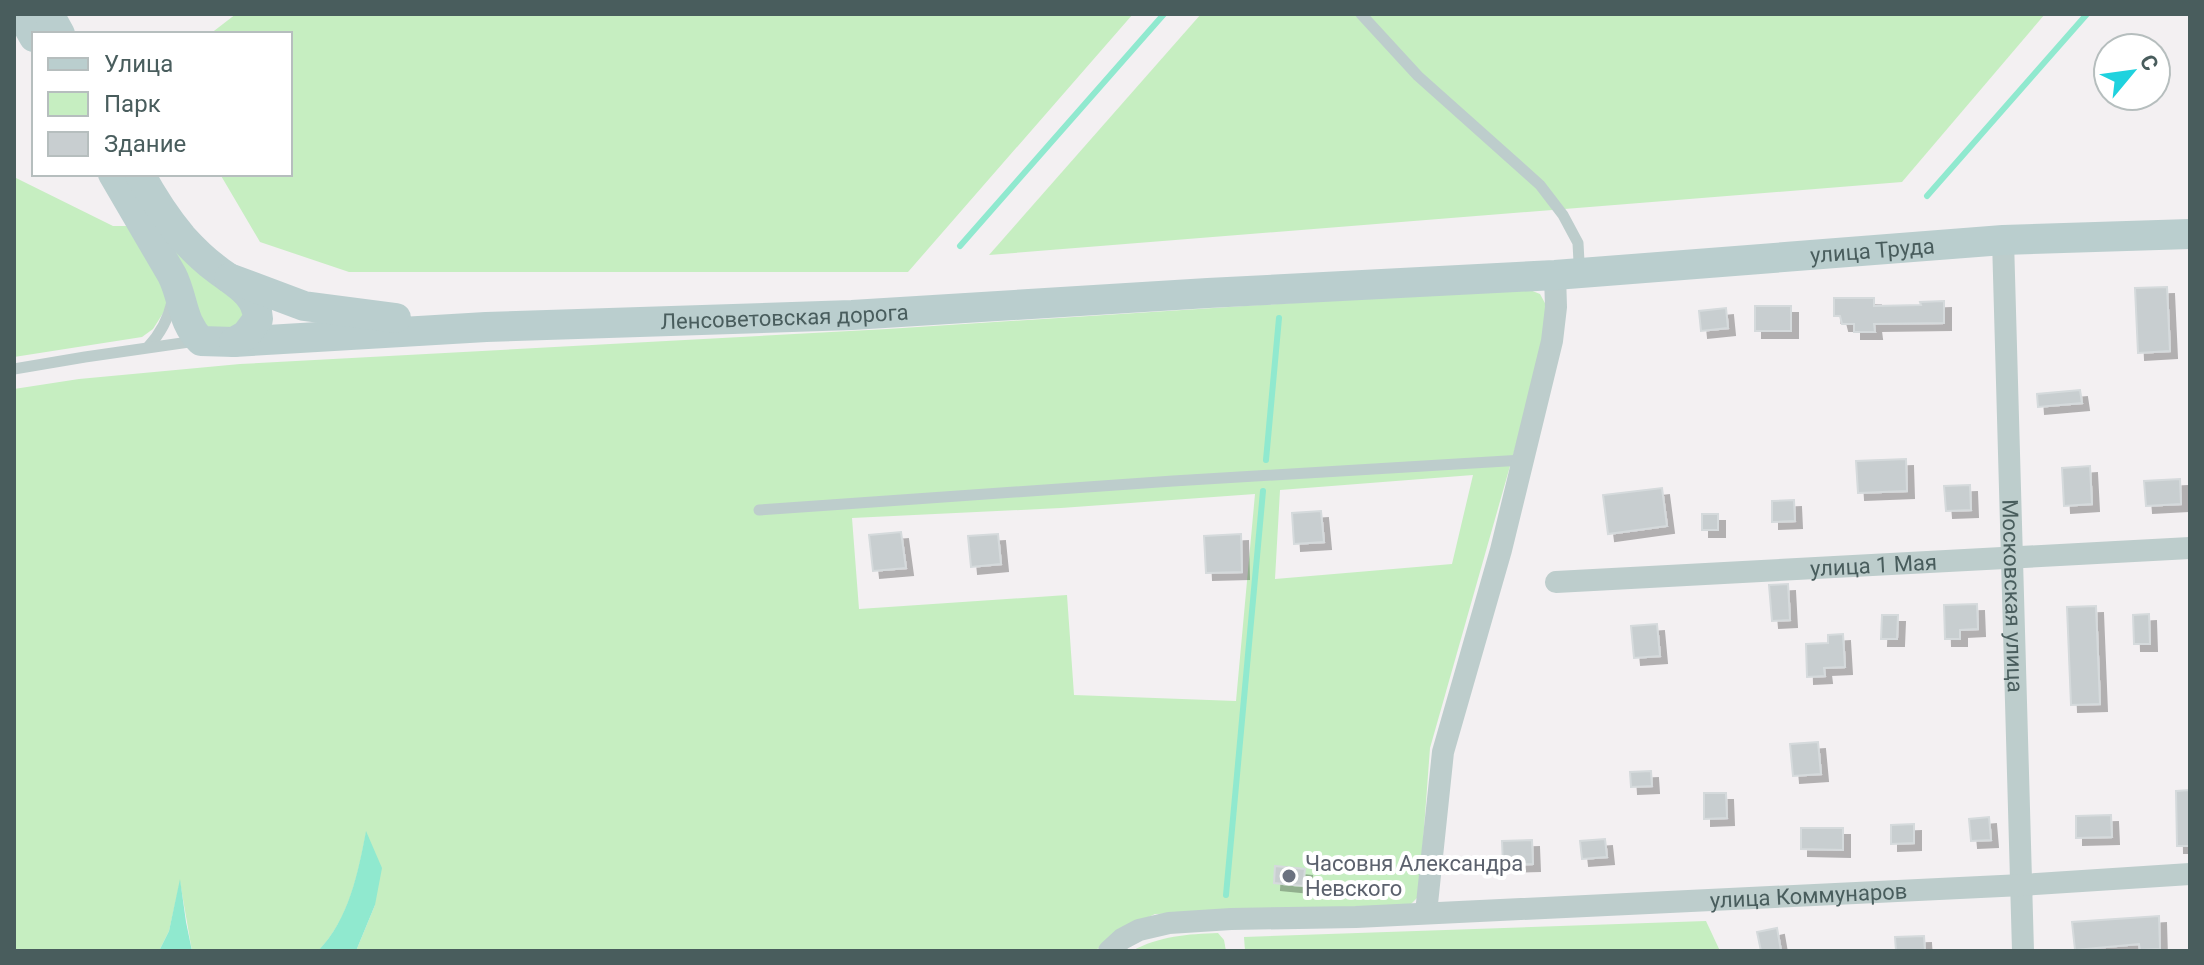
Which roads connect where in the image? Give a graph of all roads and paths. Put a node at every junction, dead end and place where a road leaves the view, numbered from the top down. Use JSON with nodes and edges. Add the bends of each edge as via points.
{"nodes":[{"id":1,"x":21,"y":14,"type":"edge"},
{"id":2,"x":49,"y":14,"type":"edge"},
{"id":3,"x":1361,"y":14,"type":"edge"},
{"id":4,"x":59,"y":32,"type":"edge"},
{"id":5,"x":32,"y":33,"type":"edge"},
{"id":6,"x":114,"y":176,"type":"edge"},
{"id":7,"x":141,"y":176,"type":"edge"},
{"id":8,"x":2190,"y":234,"type":"edge"},
{"id":9,"x":2003,"y":240,"type":"junction"},
{"id":10,"x":1567,"y":268,"type":"junction"},
{"id":11,"x":172,"y":275,"type":"junction"},
{"id":12,"x":229,"y":278,"type":"junction"},
{"id":13,"x":486,"y":327,"type":"junction"},
{"id":14,"x":201,"y":341,"type":"junction"},
{"id":15,"x":234,"y":342,"type":"junction"},
{"id":16,"x":148,"y":347,"type":"junction"},
{"id":17,"x":14,"y":369,"type":"edge"},
{"id":18,"x":1523,"y":460,"type":"junction"},
{"id":19,"x":759,"y":510,"type":"dead end"},
{"id":20,"x":2190,"y":548,"type":"edge"},
{"id":21,"x":2012,"y":557,"type":"junction"},
{"id":22,"x":1556,"y":582,"type":"dead end"},
{"id":23,"x":2190,"y":874,"type":"edge"},
{"id":24,"x":2022,"y":885,"type":"junction"},
{"id":25,"x":1426,"y":913,"type":"junction"},
{"id":26,"x":1109,"y":951,"type":"edge"},
{"id":27,"x":2023,"y":951,"type":"edge"}],
"edges":[{"from":1,"to":5,"type":"street"},
{"from":2,"to":4,"type":"street"},
{"from":3,"to":10,"type":"lane","via":[[1418,76],[1540,185],[1578,243]]},
{"from":6,"to":11,"type":"street"},
{"from":7,"to":12,"type":"street","via":[[183,238]]},
{"from":8,"to":9,"type":"street","name":"улица Труда"},
{"from":9,"to":10,"type":"street","name":"улица Труда"},
{"from":9,"to":21,"type":"street","name":"Московская улица"},
{"from":10,"to":13,"type":"street","name":"Ленсоветовская дорога","via":[[852,315]]},
{"from":10,"to":18,"type":"street"},
{"from":11,"to":14,"type":"street","via":[[187,324]]},
{"from":11,"to":16,"type":"lane","via":[[167,320]]},
{"from":12,"to":13,"type":"street","via":[[304,306]]},
{"from":12,"to":15,"type":"street","via":[[253,300],[258,319]]},
{"from":13,"to":15,"type":"street","name":"Ленсоветовская дорога"},
{"from":14,"to":15,"type":"street","name":"Ленсоветовская дорога"},
{"from":14,"to":16,"type":"lane","name":"Ленсоветовская дорога"},
{"from":16,"to":17,"type":"lane","name":"Ленсоветовская дорога"},
{"from":18,"to":19,"type":"lane"},
{"from":18,"to":25,"type":"street","via":[[1443,752]]},
{"from":20,"to":21,"type":"street","name":"улица 1 Мая"},
{"from":21,"to":22,"type":"street","name":"улица 1 Мая"},
{"from":21,"to":24,"type":"street","name":"Московская улица"},
{"from":23,"to":24,"type":"street","name":"улица Коммунаров"},
{"from":24,"to":25,"type":"street","name":"улица Коммунаров"},
{"from":24,"to":27,"type":"street","name":"Московская улица"},
{"from":25,"to":26,"type":"street","name":"улица Коммунаров","via":[[1169,923],[1139,930]]}]}
